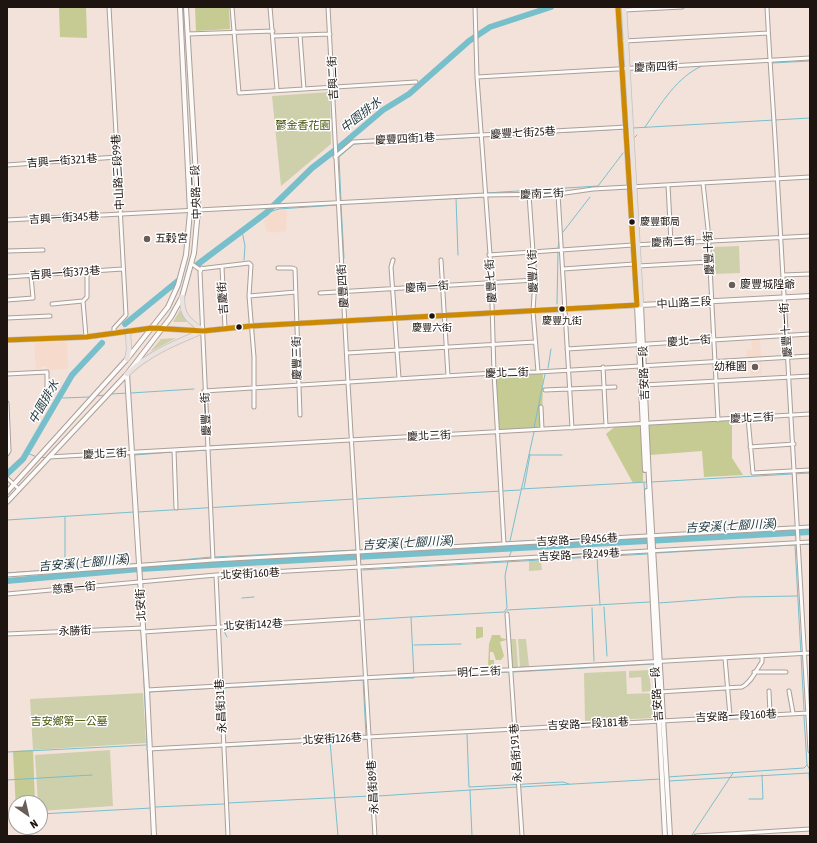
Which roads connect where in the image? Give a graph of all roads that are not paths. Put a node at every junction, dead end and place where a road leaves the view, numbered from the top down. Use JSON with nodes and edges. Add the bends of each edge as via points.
{"nodes":[{"id":1,"x":109,"y":7,"type":"edge"},
{"id":2,"x":180,"y":7,"type":"edge"},
{"id":3,"x":186,"y":7,"type":"edge"},
{"id":4,"x":232,"y":7,"type":"edge"},
{"id":5,"x":270,"y":7,"type":"edge"},
{"id":6,"x":328,"y":7,"type":"edge"},
{"id":7,"x":475,"y":7,"type":"edge"},
{"id":8,"x":618,"y":7,"type":"edge"},
{"id":9,"x":682,"y":7,"type":"edge"},
{"id":10,"x":767,"y":7,"type":"edge"},
{"id":11,"x":624,"y":8,"type":"edge"},
{"id":12,"x":273,"y":31,"type":"junction"},
{"id":13,"x":234,"y":33,"type":"junction"},
{"id":14,"x":768,"y":33,"type":"junction"},
{"id":15,"x":188,"y":34,"type":"junction"},
{"id":16,"x":330,"y":34,"type":"junction"},
{"id":17,"x":300,"y":35,"type":"junction"},
{"id":18,"x":274,"y":36,"type":"junction"},
{"id":19,"x":626,"y":41,"type":"junction"},
{"id":20,"x":810,"y":58,"type":"edge"},
{"id":21,"x":771,"y":60,"type":"junction"},
{"id":22,"x":624,"y":69,"type":"junction"},
{"id":23,"x":477,"y":77,"type":"junction"},
{"id":24,"x":416,"y":82,"type":"dead end"},
{"id":25,"x":334,"y":87,"type":"junction"},
{"id":26,"x":304,"y":89,"type":"junction"},
{"id":27,"x":277,"y":90,"type":"junction"},
{"id":28,"x":628,"y":127,"type":"junction"},
{"id":29,"x":481,"y":135,"type":"junction"},
{"id":30,"x":117,"y":157,"type":"junction"},
{"id":31,"x":335,"y":157,"type":"junction"},
{"id":32,"x":7,"y":165,"type":"edge"},
{"id":33,"x":810,"y":177,"type":"edge"},
{"id":34,"x":778,"y":179,"type":"junction"},
{"id":35,"x":703,"y":182,"type":"junction"},
{"id":36,"x":668,"y":185,"type":"junction"},
{"id":37,"x":631,"y":187,"type":"junction"},
{"id":38,"x":558,"y":194,"type":"junction"},
{"id":39,"x":485,"y":195,"type":"junction"},
{"id":40,"x":529,"y":195,"type":"junction"},
{"id":41,"x":339,"y":203,"type":"junction"},
{"id":42,"x":194,"y":211,"type":"junction"},
{"id":43,"x":120,"y":215,"type":"junction"},
{"id":44,"x":7,"y":220,"type":"edge"},
{"id":45,"x":810,"y":236,"type":"edge"},
{"id":46,"x":780,"y":237,"type":"junction"},
{"id":47,"x":707,"y":240,"type":"junction"},
{"id":48,"x":671,"y":243,"type":"junction"},
{"id":49,"x":634,"y":245,"type":"junction"},
{"id":50,"x":562,"y":249,"type":"junction"},
{"id":51,"x":43,"y":250,"type":"dead end"},
{"id":52,"x":7,"y":251,"type":"edge"},
{"id":53,"x":533,"y":252,"type":"junction"},
{"id":54,"x":489,"y":255,"type":"junction"},
{"id":55,"x":394,"y":260,"type":"dead end"},
{"id":56,"x":441,"y":260,"type":"dead end"},
{"id":57,"x":710,"y":262,"type":"junction"},
{"id":58,"x":192,"y":264,"type":"junction"},
{"id":59,"x":636,"y":265,"type":"junction"},
{"id":60,"x":222,"y":267,"type":"junction"},
{"id":61,"x":202,"y":268,"type":"junction"},
{"id":62,"x":278,"y":268,"type":"dead end"},
{"id":63,"x":122,"y":269,"type":"junction"},
{"id":64,"x":563,"y":269,"type":"junction"},
{"id":65,"x":87,"y":272,"type":"junction"},
{"id":66,"x":810,"y":274,"type":"edge"},
{"id":67,"x":783,"y":275,"type":"junction"},
{"id":68,"x":31,"y":276,"type":"junction"},
{"id":69,"x":7,"y":277,"type":"edge"},
{"id":70,"x":535,"y":280,"type":"junction"},
{"id":71,"x":491,"y":283,"type":"junction"},
{"id":72,"x":442,"y":286,"type":"junction"},
{"id":73,"x":392,"y":289,"type":"junction"},
{"id":74,"x":296,"y":292,"type":"junction"},
{"id":75,"x":343,"y":292,"type":"junction"},
{"id":76,"x":320,"y":293,"type":"dead end"},
{"id":77,"x":250,"y":296,"type":"junction"},
{"id":78,"x":810,"y":296,"type":"edge"},
{"id":79,"x":182,"y":297,"type":"junction"},
{"id":80,"x":784,"y":297,"type":"junction"},
{"id":81,"x":7,"y":300,"type":"edge"},
{"id":82,"x":83,"y":301,"type":"junction"},
{"id":83,"x":711,"y":301,"type":"junction"},
{"id":84,"x":52,"y":304,"type":"dead end"},
{"id":85,"x":639,"y":305,"type":"junction"},
{"id":86,"x":566,"y":309,"type":"junction"},
{"id":87,"x":533,"y":311,"type":"junction"},
{"id":88,"x":492,"y":312,"type":"junction"},
{"id":89,"x":50,"y":316,"type":"dead end"},
{"id":90,"x":444,"y":316,"type":"junction"},
{"id":91,"x":7,"y":318,"type":"edge"},
{"id":92,"x":395,"y":319,"type":"junction"},
{"id":93,"x":346,"y":321,"type":"junction"},
{"id":94,"x":297,"y":324,"type":"junction"},
{"id":95,"x":251,"y":326,"type":"junction"},
{"id":96,"x":152,"y":328,"type":"junction"},
{"id":97,"x":162,"y":328,"type":"junction"},
{"id":98,"x":225,"y":328,"type":"junction"},
{"id":99,"x":128,"y":331,"type":"junction"},
{"id":100,"x":203,"y":331,"type":"junction"},
{"id":101,"x":114,"y":333,"type":"junction"},
{"id":102,"x":810,"y":334,"type":"edge"},
{"id":103,"x":786,"y":335,"type":"junction"},
{"id":104,"x":86,"y":337,"type":"junction"},
{"id":105,"x":7,"y":340,"type":"edge"},
{"id":106,"x":713,"y":340,"type":"junction"},
{"id":107,"x":536,"y":342,"type":"junction"},
{"id":108,"x":493,"y":345,"type":"junction"},
{"id":109,"x":641,"y":345,"type":"junction"},
{"id":110,"x":446,"y":348,"type":"junction"},
{"id":111,"x":567,"y":349,"type":"junction"},
{"id":112,"x":396,"y":351,"type":"junction"},
{"id":113,"x":347,"y":353,"type":"junction"},
{"id":114,"x":810,"y":356,"type":"edge"},
{"id":115,"x":788,"y":357,"type":"junction"},
{"id":116,"x":127,"y":359,"type":"junction"},
{"id":117,"x":715,"y":361,"type":"junction"},
{"id":118,"x":642,"y":365,"type":"junction"},
{"id":119,"x":603,"y":367,"type":"junction"},
{"id":120,"x":568,"y":370,"type":"junction"},
{"id":121,"x":538,"y":372,"type":"junction"},
{"id":122,"x":494,"y":373,"type":"junction"},
{"id":123,"x":7,"y":374,"type":"edge"},
{"id":124,"x":127,"y":374,"type":"junction"},
{"id":125,"x":448,"y":376,"type":"junction"},
{"id":126,"x":810,"y":376,"type":"edge"},
{"id":127,"x":789,"y":377,"type":"junction"},
{"id":128,"x":399,"y":378,"type":"junction"},
{"id":129,"x":717,"y":381,"type":"junction"},
{"id":130,"x":348,"y":383,"type":"junction"},
{"id":131,"x":646,"y":385,"type":"junction"},
{"id":132,"x":298,"y":386,"type":"junction"},
{"id":133,"x":604,"y":387,"type":"junction"},
{"id":134,"x":615,"y":387,"type":"dead end"},
{"id":135,"x":253,"y":388,"type":"junction"},
{"id":136,"x":570,"y":389,"type":"junction"},
{"id":137,"x":545,"y":390,"type":"dead end"},
{"id":138,"x":204,"y":391,"type":"junction"},
{"id":139,"x":47,"y":392,"type":"dead end"},
{"id":140,"x":7,"y":403,"type":"edge"},
{"id":141,"x":254,"y":407,"type":"dead end"},
{"id":142,"x":541,"y":407,"type":"dead end"},
{"id":143,"x":810,"y":414,"type":"edge"},
{"id":144,"x":300,"y":415,"type":"dead end"},
{"id":145,"x":791,"y":416,"type":"junction"},
{"id":146,"x":748,"y":418,"type":"junction"},
{"id":147,"x":718,"y":420,"type":"junction"},
{"id":148,"x":645,"y":424,"type":"junction"},
{"id":149,"x":606,"y":426,"type":"junction"},
{"id":150,"x":572,"y":428,"type":"junction"},
{"id":151,"x":542,"y":429,"type":"junction"},
{"id":152,"x":498,"y":432,"type":"junction"},
{"id":153,"x":8,"y":434,"type":"edge"},
{"id":154,"x":352,"y":440,"type":"junction"},
{"id":155,"x":794,"y":444,"type":"junction"},
{"id":156,"x":750,"y":447,"type":"junction"},
{"id":157,"x":207,"y":449,"type":"junction"},
{"id":158,"x":174,"y":450,"type":"junction"},
{"id":159,"x":132,"y":453,"type":"junction"},
{"id":160,"x":7,"y":454,"type":"edge"},
{"id":161,"x":47,"y":457,"type":"junction"},
{"id":162,"x":810,"y":470,"type":"edge"},
{"id":163,"x":795,"y":471,"type":"junction"},
{"id":164,"x":7,"y":478,"type":"edge"},
{"id":165,"x":14,"y":484,"type":"junction"},
{"id":166,"x":19,"y":489,"type":"junction"},
{"id":167,"x":7,"y":492,"type":"edge"},
{"id":168,"x":7,"y":502,"type":"edge"},
{"id":169,"x":176,"y":508,"type":"dead end"},
{"id":170,"x":810,"y":527,"type":"edge"},
{"id":171,"x":797,"y":528,"type":"junction"},
{"id":172,"x":651,"y":536,"type":"junction"},
{"id":173,"x":810,"y":542,"type":"edge"},
{"id":174,"x":797,"y":543,"type":"junction"},
{"id":175,"x":504,"y":544,"type":"junction"},
{"id":176,"x":359,"y":552,"type":"junction"},
{"id":177,"x":652,"y":552,"type":"junction"},
{"id":178,"x":214,"y":560,"type":"junction"},
{"id":179,"x":360,"y":567,"type":"junction"},
{"id":180,"x":139,"y":568,"type":"junction"},
{"id":181,"x":7,"y":575,"type":"edge"},
{"id":182,"x":216,"y":576,"type":"junction"},
{"id":183,"x":140,"y":581,"type":"junction"},
{"id":184,"x":7,"y":594,"type":"edge"},
{"id":185,"x":507,"y":614,"type":"dead end"},
{"id":186,"x":362,"y":618,"type":"junction"},
{"id":187,"x":218,"y":627,"type":"junction"},
{"id":188,"x":143,"y":630,"type":"junction"},
{"id":189,"x":7,"y":634,"type":"edge"},
{"id":190,"x":803,"y":653,"type":"junction"},
{"id":191,"x":810,"y":653,"type":"edge"},
{"id":192,"x":762,"y":656,"type":"junction"},
{"id":193,"x":725,"y":658,"type":"junction"},
{"id":194,"x":657,"y":662,"type":"junction"},
{"id":195,"x":511,"y":670,"type":"junction"},
{"id":196,"x":754,"y":672,"type":"junction"},
{"id":197,"x":786,"y":672,"type":"dead end"},
{"id":198,"x":366,"y":679,"type":"junction"},
{"id":199,"x":220,"y":685,"type":"junction"},
{"id":200,"x":727,"y":688,"type":"junction"},
{"id":201,"x":147,"y":690,"type":"junction"},
{"id":202,"x":769,"y":691,"type":"dead end"},
{"id":203,"x":789,"y":691,"type":"dead end"},
{"id":204,"x":660,"y":692,"type":"junction"},
{"id":205,"x":792,"y":713,"type":"junction"},
{"id":206,"x":809,"y":713,"type":"edge"},
{"id":207,"x":770,"y":714,"type":"junction"},
{"id":208,"x":730,"y":716,"type":"junction"},
{"id":209,"x":662,"y":720,"type":"junction"},
{"id":210,"x":514,"y":728,"type":"junction"},
{"id":211,"x":370,"y":737,"type":"junction"},
{"id":212,"x":223,"y":745,"type":"junction"},
{"id":213,"x":149,"y":749,"type":"junction"},
{"id":214,"x":810,"y":751,"type":"edge"},
{"id":215,"x":810,"y":829,"type":"edge"},
{"id":216,"x":154,"y":836,"type":"edge"},
{"id":217,"x":228,"y":836,"type":"edge"},
{"id":218,"x":376,"y":836,"type":"edge"},
{"id":219,"x":522,"y":836,"type":"edge"},
{"id":220,"x":664,"y":836,"type":"edge"},
{"id":221,"x":670,"y":836,"type":"edge"},
{"id":222,"x":696,"y":836,"type":"edge"}],
"edges":[{"from":1,"to":30,"type":"street","name":"中山路三段99巷"},
{"from":2,"to":42,"type":"street","name":"中央路二段"},
{"from":3,"to":15,"type":"street","name":"中央路二段"},
{"from":4,"to":13,"type":"street"},
{"from":5,"to":12,"type":"street"},
{"from":6,"to":16,"type":"street","name":"吉興二街"},
{"from":7,"to":23,"type":"street","name":"慶豐七街"},
{"from":8,"to":22,"type":"main road"},
{"from":9,"to":11,"type":"street"},
{"from":10,"to":14,"type":"street","name":"慶豐十一街"},
{"from":11,"to":19,"type":"main road"},
{"from":12,"to":13,"type":"street"},
{"from":12,"to":18,"type":"street"},
{"from":13,"to":15,"type":"street"},
{"from":13,"to":27,"type":"street","via":[[239,93]]},
{"from":14,"to":19,"type":"street"},
{"from":14,"to":21,"type":"street","name":"慶豐十一街"},
{"from":15,"to":42,"type":"street","name":"中央路二段"},
{"from":16,"to":17,"type":"street"},
{"from":16,"to":25,"type":"street","name":"吉興二街"},
{"from":17,"to":18,"type":"street"},
{"from":17,"to":26,"type":"street"},
{"from":18,"to":27,"type":"street"},
{"from":19,"to":22,"type":"main road"},
{"from":20,"to":21,"type":"street","name":"慶南四街"},
{"from":21,"to":22,"type":"street","name":"慶南四街"},
{"from":21,"to":34,"type":"street","name":"慶豐十一街"},
{"from":22,"to":23,"type":"street","name":"慶南四街"},
{"from":22,"to":28,"type":"main road"},
{"from":23,"to":29,"type":"street","name":"慶豐七街"},
{"from":24,"to":25,"type":"street"},
{"from":25,"to":26,"type":"street"},
{"from":25,"to":31,"type":"street","name":"吉興二街"},
{"from":26,"to":27,"type":"street"},
{"from":28,"to":29,"type":"street","name":"慶豐七街25巷"},
{"from":28,"to":37,"type":"main road"},
{"from":29,"to":31,"type":"street","name":"慶豐四街1巷","via":[[353,142]]},
{"from":29,"to":39,"type":"street","name":"慶豐七街"},
{"from":30,"to":32,"type":"street","name":"吉興一街321巷"},
{"from":30,"to":43,"type":"street","name":"中山路三段99巷"},
{"from":31,"to":41,"type":"street","name":"慶豐四街"},
{"from":33,"to":34,"type":"street","name":"慶南三街"},
{"from":34,"to":35,"type":"street","name":"慶南三街"},
{"from":34,"to":46,"type":"street","name":"慶豐十一街"},
{"from":35,"to":36,"type":"street","name":"慶南三街"},
{"from":35,"to":47,"type":"street","name":"慶豐十街"},
{"from":36,"to":37,"type":"street","name":"慶南三街"},
{"from":36,"to":48,"type":"street"},
{"from":37,"to":38,"type":"street","name":"慶南三街"},
{"from":37,"to":49,"type":"main road"},
{"from":38,"to":40,"type":"street","name":"慶南三街"},
{"from":38,"to":50,"type":"street"},
{"from":39,"to":40,"type":"street","name":"慶南三街"},
{"from":39,"to":41,"type":"street","name":"慶南三街"},
{"from":39,"to":54,"type":"street","name":"慶豐七街"},
{"from":40,"to":53,"type":"street","name":"慶豐八街"},
{"from":41,"to":42,"type":"street","name":"慶南三街"},
{"from":41,"to":75,"type":"street","name":"慶豐四街"},
{"from":42,"to":43,"type":"street","name":"吉興一街345巷"},
{"from":42,"to":58,"type":"street","name":"中央路二段","via":[[196,239]]},
{"from":42,"to":96,"type":"street","name":"中央路二段","via":[[178,285],[168,307]]},
{"from":43,"to":44,"type":"street","name":"吉興一街345巷"},
{"from":43,"to":63,"type":"street","name":"中山路三段99巷"},
{"from":45,"to":46,"type":"street","name":"慶南二街"},
{"from":46,"to":47,"type":"street","name":"慶南二街"},
{"from":46,"to":67,"type":"street","name":"慶豐十一街"},
{"from":47,"to":48,"type":"street","name":"慶南二街"},
{"from":47,"to":57,"type":"street","name":"慶豐十街"},
{"from":48,"to":49,"type":"street","name":"慶南二街"},
{"from":49,"to":50,"type":"street","name":"慶南二街"},
{"from":49,"to":59,"type":"main road"},
{"from":50,"to":53,"type":"street","name":"慶南二街"},
{"from":50,"to":64,"type":"street"},
{"from":51,"to":52,"type":"street"},
{"from":53,"to":54,"type":"street","name":"慶南二街"},
{"from":53,"to":70,"type":"street","name":"慶豐八街"},
{"from":54,"to":71,"type":"street","name":"慶豐七街"},
{"from":55,"to":73,"type":"street","via":[[391,267]]},
{"from":56,"to":72,"type":"street"},
{"from":57,"to":59,"type":"street"},
{"from":57,"to":83,"type":"street","name":"慶豐十街"},
{"from":58,"to":61,"type":"street","via":[[199,269]]},
{"from":58,"to":79,"type":"street","name":"中央路二段"},
{"from":59,"to":64,"type":"street"},
{"from":59,"to":85,"type":"main road"},
{"from":60,"to":61,"type":"street"},
{"from":60,"to":77,"type":"street","via":[[249,262]]},
{"from":60,"to":98,"type":"street","name":"吉慶街"},
{"from":61,"to":100,"type":"street","name":"慶豐一街","via":[[200,272]]},
{"from":62,"to":74,"type":"street","name":"慶豐三街","via":[[295,269]]},
{"from":63,"to":65,"type":"street","name":"吉興一街373巷"},
{"from":63,"to":101,"type":"street","name":"中山路三段99巷","via":[[126,315],[114,328]]},
{"from":64,"to":86,"type":"street"},
{"from":65,"to":68,"type":"street","name":"吉興一街373巷"},
{"from":65,"to":82,"type":"street","via":[[87,297]]},
{"from":66,"to":67,"type":"street"},
{"from":67,"to":80,"type":"street","name":"慶豐十一街"},
{"from":68,"to":69,"type":"street","name":"吉興一街373巷"},
{"from":68,"to":81,"type":"street","via":[[33,298]]},
{"from":70,"to":71,"type":"street","name":"慶南一街"},
{"from":70,"to":87,"type":"street","name":"慶豐八街"},
{"from":71,"to":72,"type":"street","name":"慶南一街"},
{"from":71,"to":88,"type":"street","name":"慶豐七街"},
{"from":72,"to":73,"type":"street","name":"慶南一街"},
{"from":72,"to":90,"type":"street"},
{"from":73,"to":75,"type":"street","name":"慶南一街"},
{"from":73,"to":92,"type":"street"},
{"from":74,"to":77,"type":"street"},
{"from":74,"to":94,"type":"street","name":"慶豐三街"},
{"from":75,"to":76,"type":"street","name":"慶南一街"},
{"from":75,"to":93,"type":"street","name":"慶豐四街"},
{"from":77,"to":95,"type":"street"},
{"from":78,"to":80,"type":"street","name":"中山路三段"},
{"from":79,"to":97,"type":"street","name":"中央路二段"},
{"from":79,"to":100,"type":"main road","via":[[184,315]]},
{"from":80,"to":83,"type":"street","name":"中山路三段"},
{"from":80,"to":103,"type":"street","name":"慶豐十一街"},
{"from":82,"to":84,"type":"street"},
{"from":82,"to":104,"type":"street"},
{"from":83,"to":85,"type":"street","name":"中山路三段"},
{"from":83,"to":106,"type":"street","name":"慶豐十街"},
{"from":85,"to":86,"type":"main road","name":"中山路三段"},
{"from":85,"to":109,"type":"street","name":"吉安路一段"},
{"from":86,"to":87,"type":"main road","name":"中山路三段"},
{"from":86,"to":111,"type":"street"},
{"from":87,"to":88,"type":"main road","name":"中山路三段"},
{"from":87,"to":107,"type":"street","name":"慶豐八街"},
{"from":88,"to":90,"type":"main road","name":"中山路三段"},
{"from":88,"to":108,"type":"street","name":"慶豐七街"},
{"from":89,"to":91,"type":"street"},
{"from":90,"to":92,"type":"main road","name":"中山路三段"},
{"from":90,"to":110,"type":"street"},
{"from":92,"to":93,"type":"main road","name":"中山路三段"},
{"from":92,"to":112,"type":"street"},
{"from":93,"to":94,"type":"main road","name":"中山路三段"},
{"from":93,"to":113,"type":"street","name":"慶豐四街"},
{"from":94,"to":95,"type":"main road","name":"中山路三段"},
{"from":94,"to":132,"type":"street","name":"慶豐三街"},
{"from":95,"to":98,"type":"main road","name":"中山路三段"},
{"from":95,"to":135,"type":"street"},
{"from":96,"to":97,"type":"main road","name":"中山路三段"},
{"from":96,"to":99,"type":"main road","name":"中山路三段"},
{"from":96,"to":116,"type":"street","name":"中央路二段"},
{"from":97,"to":100,"type":"main road","name":"中山路三段"},
{"from":97,"to":124,"type":"street","name":"中央路二段"},
{"from":98,"to":100,"type":"main road","name":"中山路三段"},
{"from":99,"to":101,"type":"main road","name":"中山路三段"},
{"from":99,"to":116,"type":"main road"},
{"from":100,"to":124,"type":"main road","via":[[148,357]]},
{"from":100,"to":138,"type":"street","name":"慶豐一街"},
{"from":101,"to":104,"type":"main road","name":"中山路三段"},
{"from":102,"to":103,"type":"street","name":"慶北一街"},
{"from":103,"to":106,"type":"street","name":"慶北一街"},
{"from":103,"to":115,"type":"street","name":"慶豐十一街"},
{"from":104,"to":105,"type":"main road","name":"中山路三段"},
{"from":106,"to":109,"type":"street","name":"慶北一街"},
{"from":106,"to":117,"type":"street","name":"慶豐十街"},
{"from":107,"to":108,"type":"street"},
{"from":107,"to":121,"type":"street","name":"慶豐八街"},
{"from":108,"to":110,"type":"street"},
{"from":108,"to":122,"type":"street","name":"慶豐七街"},
{"from":109,"to":111,"type":"street","name":"慶北一街"},
{"from":109,"to":118,"type":"street","name":"吉安路一段"},
{"from":110,"to":112,"type":"street"},
{"from":110,"to":125,"type":"street"},
{"from":111,"to":120,"type":"street"},
{"from":112,"to":113,"type":"street"},
{"from":112,"to":128,"type":"street"},
{"from":113,"to":130,"type":"street","name":"慶豐四街"},
{"from":114,"to":115,"type":"street","name":"慶北二街"},
{"from":115,"to":117,"type":"street","name":"慶北二街"},
{"from":115,"to":127,"type":"street","name":"慶豐十一街"},
{"from":116,"to":165,"type":"street","name":"中央路二段"},
{"from":117,"to":118,"type":"street","name":"慶北二街"},
{"from":117,"to":129,"type":"street","name":"慶豐十街"},
{"from":118,"to":119,"type":"street","name":"慶北二街"},
{"from":118,"to":131,"type":"street","name":"吉安路一段"},
{"from":119,"to":120,"type":"street","name":"慶北二街"},
{"from":119,"to":133,"type":"street"},
{"from":120,"to":121,"type":"street","name":"慶北二街"},
{"from":120,"to":136,"type":"street"},
{"from":121,"to":122,"type":"street","name":"慶北二街"},
{"from":122,"to":125,"type":"street","name":"慶北二街"},
{"from":122,"to":152,"type":"street","name":"慶豐七街"},
{"from":123,"to":139,"type":"street","via":[[47,372]]},
{"from":124,"to":159,"type":"street","name":"北安街"},
{"from":124,"to":161,"type":"street","name":"中央路二段"},
{"from":125,"to":128,"type":"street","name":"慶北二街"},
{"from":126,"to":127,"type":"street"},
{"from":127,"to":129,"type":"street"},
{"from":127,"to":145,"type":"street","name":"慶豐十一街"},
{"from":128,"to":130,"type":"street","name":"慶北二街"},
{"from":129,"to":131,"type":"street"},
{"from":129,"to":147,"type":"street","name":"慶豐十街"},
{"from":130,"to":132,"type":"street","name":"慶北二街"},
{"from":130,"to":154,"type":"street","name":"慶豐四街"},
{"from":131,"to":148,"type":"street","name":"吉安路一段"},
{"from":132,"to":135,"type":"street","name":"慶北二街"},
{"from":132,"to":144,"type":"street","name":"慶豐三街"},
{"from":133,"to":134,"type":"street"},
{"from":133,"to":136,"type":"street"},
{"from":133,"to":149,"type":"street"},
{"from":135,"to":138,"type":"street","name":"慶北二街"},
{"from":135,"to":141,"type":"street"},
{"from":136,"to":137,"type":"street"},
{"from":136,"to":150,"type":"street"},
{"from":138,"to":157,"type":"street","name":"慶豐一街"},
{"from":140,"to":153,"type":"street"},
{"from":142,"to":151,"type":"street"},
{"from":143,"to":145,"type":"street","name":"慶北三街"},
{"from":145,"to":146,"type":"street","name":"慶北三街"},
{"from":145,"to":155,"type":"street","name":"慶豐十一街"},
{"from":146,"to":147,"type":"street","name":"慶北三街"},
{"from":146,"to":156,"type":"street"},
{"from":147,"to":148,"type":"street","name":"慶北三街"},
{"from":148,"to":149,"type":"street","name":"慶北三街"},
{"from":148,"to":172,"type":"street","name":"吉安路一段"},
{"from":149,"to":150,"type":"street","name":"慶北三街"},
{"from":150,"to":151,"type":"street","name":"慶北三街"},
{"from":151,"to":152,"type":"street","name":"慶北三街"},
{"from":152,"to":154,"type":"street","name":"慶北三街"},
{"from":152,"to":175,"type":"street","name":"慶豐七街"},
{"from":153,"to":160,"type":"street"},
{"from":154,"to":157,"type":"street","name":"慶北三街"},
{"from":154,"to":176,"type":"street","name":"慶豐四街"},
{"from":155,"to":156,"type":"street"},
{"from":155,"to":163,"type":"street","name":"慶豐十一街"},
{"from":156,"to":163,"type":"street","via":[[753,473]]},
{"from":157,"to":158,"type":"street","name":"慶北三街"},
{"from":157,"to":178,"type":"street","name":"慶豐一街"},
{"from":158,"to":159,"type":"street","name":"慶北三街"},
{"from":158,"to":169,"type":"street"},
{"from":159,"to":161,"type":"street","name":"慶北三街"},
{"from":159,"to":180,"type":"street","name":"北安街"},
{"from":161,"to":166,"type":"street","name":"中央路二段"},
{"from":162,"to":163,"type":"street"},
{"from":163,"to":171,"type":"street","name":"慶豐十一街"},
{"from":164,"to":165,"type":"street"},
{"from":165,"to":166,"type":"street"},
{"from":165,"to":167,"type":"street","name":"中央路二段"},
{"from":166,"to":168,"type":"street","name":"中央路二段"},
{"from":170,"to":171,"type":"street","name":"吉安路一段456巷"},
{"from":171,"to":172,"type":"street","name":"吉安路一段456巷"},
{"from":171,"to":174,"type":"street","name":"慶豐十一街"},
{"from":172,"to":175,"type":"street","name":"吉安路一段456巷"},
{"from":172,"to":177,"type":"street","name":"吉安路一段"},
{"from":173,"to":174,"type":"street","name":"吉安路一段249巷"},
{"from":174,"to":177,"type":"street","name":"吉安路一段249巷"},
{"from":174,"to":190,"type":"street","name":"慶豐十一街"},
{"from":175,"to":176,"type":"street","name":"吉安路一段456巷"},
{"from":176,"to":178,"type":"street","name":"吉安路一段456巷"},
{"from":176,"to":179,"type":"street","name":"慶豐四街"},
{"from":177,"to":179,"type":"street","name":"吉安路一段249巷"},
{"from":177,"to":194,"type":"street","name":"吉安路一段"},
{"from":178,"to":180,"type":"street","name":"吉安路一段456巷"},
{"from":179,"to":182,"type":"street","name":"北安街160巷"},
{"from":179,"to":186,"type":"street","name":"永昌街89巷"},
{"from":180,"to":181,"type":"street","name":"吉安路一段456巷"},
{"from":180,"to":183,"type":"street","name":"北安街"},
{"from":182,"to":183,"type":"street","name":"北安街160巷"},
{"from":182,"to":187,"type":"street","name":"永昌街31巷"},
{"from":183,"to":184,"type":"street","name":"慈惠一街"},
{"from":183,"to":188,"type":"street","name":"北安街"},
{"from":185,"to":195,"type":"street","name":"永昌街191巷"},
{"from":186,"to":187,"type":"street","name":"北安街142巷"},
{"from":186,"to":198,"type":"street","name":"永昌街89巷"},
{"from":187,"to":188,"type":"street","name":"北安街142巷"},
{"from":187,"to":199,"type":"street","name":"永昌街31巷"},
{"from":188,"to":189,"type":"street","name":"永勝街"},
{"from":188,"to":201,"type":"street","name":"北安街"},
{"from":190,"to":191,"type":"street","name":"明仁三街"},
{"from":190,"to":192,"type":"street","name":"明仁三街"},
{"from":190,"to":206,"type":"street","name":"慶豐十一街"},
{"from":192,"to":193,"type":"street","name":"明仁三街"},
{"from":192,"to":196,"type":"street","via":[[762,662]]},
{"from":193,"to":194,"type":"street","name":"明仁三街"},
{"from":193,"to":200,"type":"street"},
{"from":194,"to":195,"type":"street","name":"明仁三街"},
{"from":194,"to":204,"type":"street","name":"吉安路一段"},
{"from":195,"to":198,"type":"street","name":"明仁三街"},
{"from":195,"to":210,"type":"street","name":"永昌街191巷"},
{"from":196,"to":197,"type":"street"},
{"from":196,"to":200,"type":"street","via":[[747,685]]},
{"from":198,"to":199,"type":"street","name":"明仁三街"},
{"from":198,"to":211,"type":"street","name":"永昌街89巷"},
{"from":199,"to":201,"type":"street","name":"明仁三街"},
{"from":199,"to":212,"type":"street","name":"永昌街31巷"},
{"from":200,"to":204,"type":"street"},
{"from":200,"to":208,"type":"street"},
{"from":201,"to":213,"type":"street","name":"北安街"},
{"from":202,"to":207,"type":"street"},
{"from":203,"to":205,"type":"street"},
{"from":204,"to":209,"type":"street","name":"吉安路一段"},
{"from":205,"to":206,"type":"street","name":"吉安路一段160巷"},
{"from":205,"to":207,"type":"street","name":"吉安路一段160巷"},
{"from":206,"to":214,"type":"street","name":"慶豐十一街"},
{"from":207,"to":208,"type":"street","name":"吉安路一段160巷"},
{"from":208,"to":209,"type":"street","name":"吉安路一段160巷"},
{"from":209,"to":210,"type":"street","name":"吉安路一段181巷"},
{"from":209,"to":220,"type":"street","name":"吉安路一段"},
{"from":209,"to":221,"type":"street","name":"吉安路一段"},
{"from":210,"to":211,"type":"street","name":"北安街126巷"},
{"from":210,"to":219,"type":"street","name":"永昌街191巷"},
{"from":211,"to":212,"type":"street","name":"北安街126巷"},
{"from":211,"to":218,"type":"street","name":"永昌街89巷"},
{"from":212,"to":213,"type":"street","name":"北安街126巷"},
{"from":212,"to":217,"type":"street","name":"永昌街31巷"},
{"from":213,"to":216,"type":"street","name":"北安街"},
{"from":215,"to":222,"type":"street"}]}
